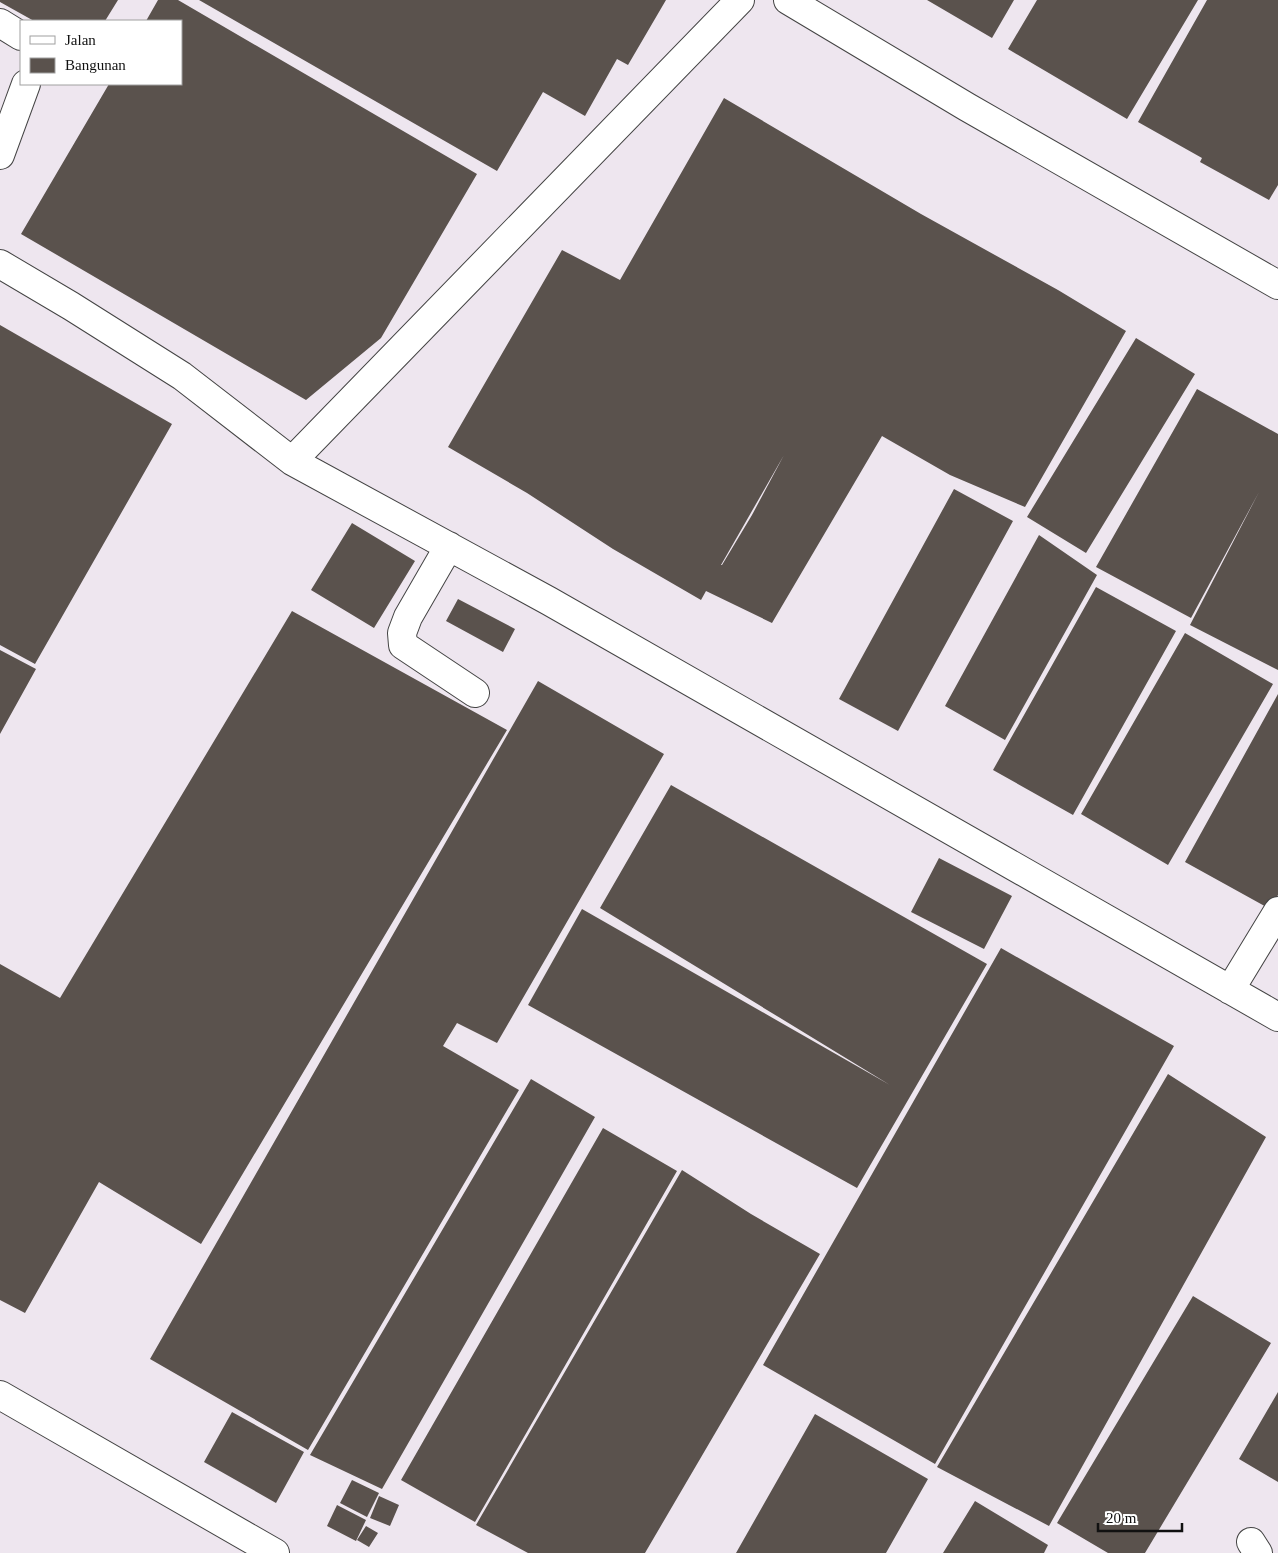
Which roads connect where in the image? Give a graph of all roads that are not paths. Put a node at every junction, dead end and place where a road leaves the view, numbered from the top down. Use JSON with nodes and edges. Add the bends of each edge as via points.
{"nodes":[{"id":1,"x":740,"y":0,"type":"edge"},
{"id":2,"x":788,"y":0,"type":"edge"},
{"id":3,"x":0,"y":23,"type":"edge"},
{"id":4,"x":20,"y":35,"type":"edge"},
{"id":5,"x":26,"y":85,"type":"edge"},
{"id":6,"x":0,"y":155,"type":"edge"},
{"id":7,"x":0,"y":264,"type":"edge"},
{"id":8,"x":1278,"y":285,"type":"edge"},
{"id":9,"x":292,"y":460,"type":"junction"},
{"id":10,"x":449,"y":546,"type":"junction"},
{"id":11,"x":475,"y":693,"type":"dead end"},
{"id":12,"x":1278,"y":911,"type":"edge"},
{"id":13,"x":1268,"y":950,"type":"edge"},
{"id":14,"x":1230,"y":990,"type":"junction"},
{"id":15,"x":1278,"y":1017,"type":"edge"},
{"id":16,"x":0,"y":1395,"type":"edge"},
{"id":17,"x":275,"y":1553,"type":"edge"}],
"edges":[{"from":1,"to":9,"type":"lane"},
{"from":2,"to":8,"type":"lane"},
{"from":3,"to":4,"type":"lane"},
{"from":5,"to":6,"type":"lane"},
{"from":7,"to":9,"type":"lane","via":[[182,376]]},
{"from":9,"to":10,"type":"lane"},
{"from":10,"to":11,"type":"lane","via":[[408,617],[402,633],[403,645]]},
{"from":10,"to":14,"type":"lane"},
{"from":12,"to":13,"type":"lane"},
{"from":13,"to":14,"type":"lane"},
{"from":14,"to":15,"type":"lane"},
{"from":16,"to":17,"type":"lane"}]}
